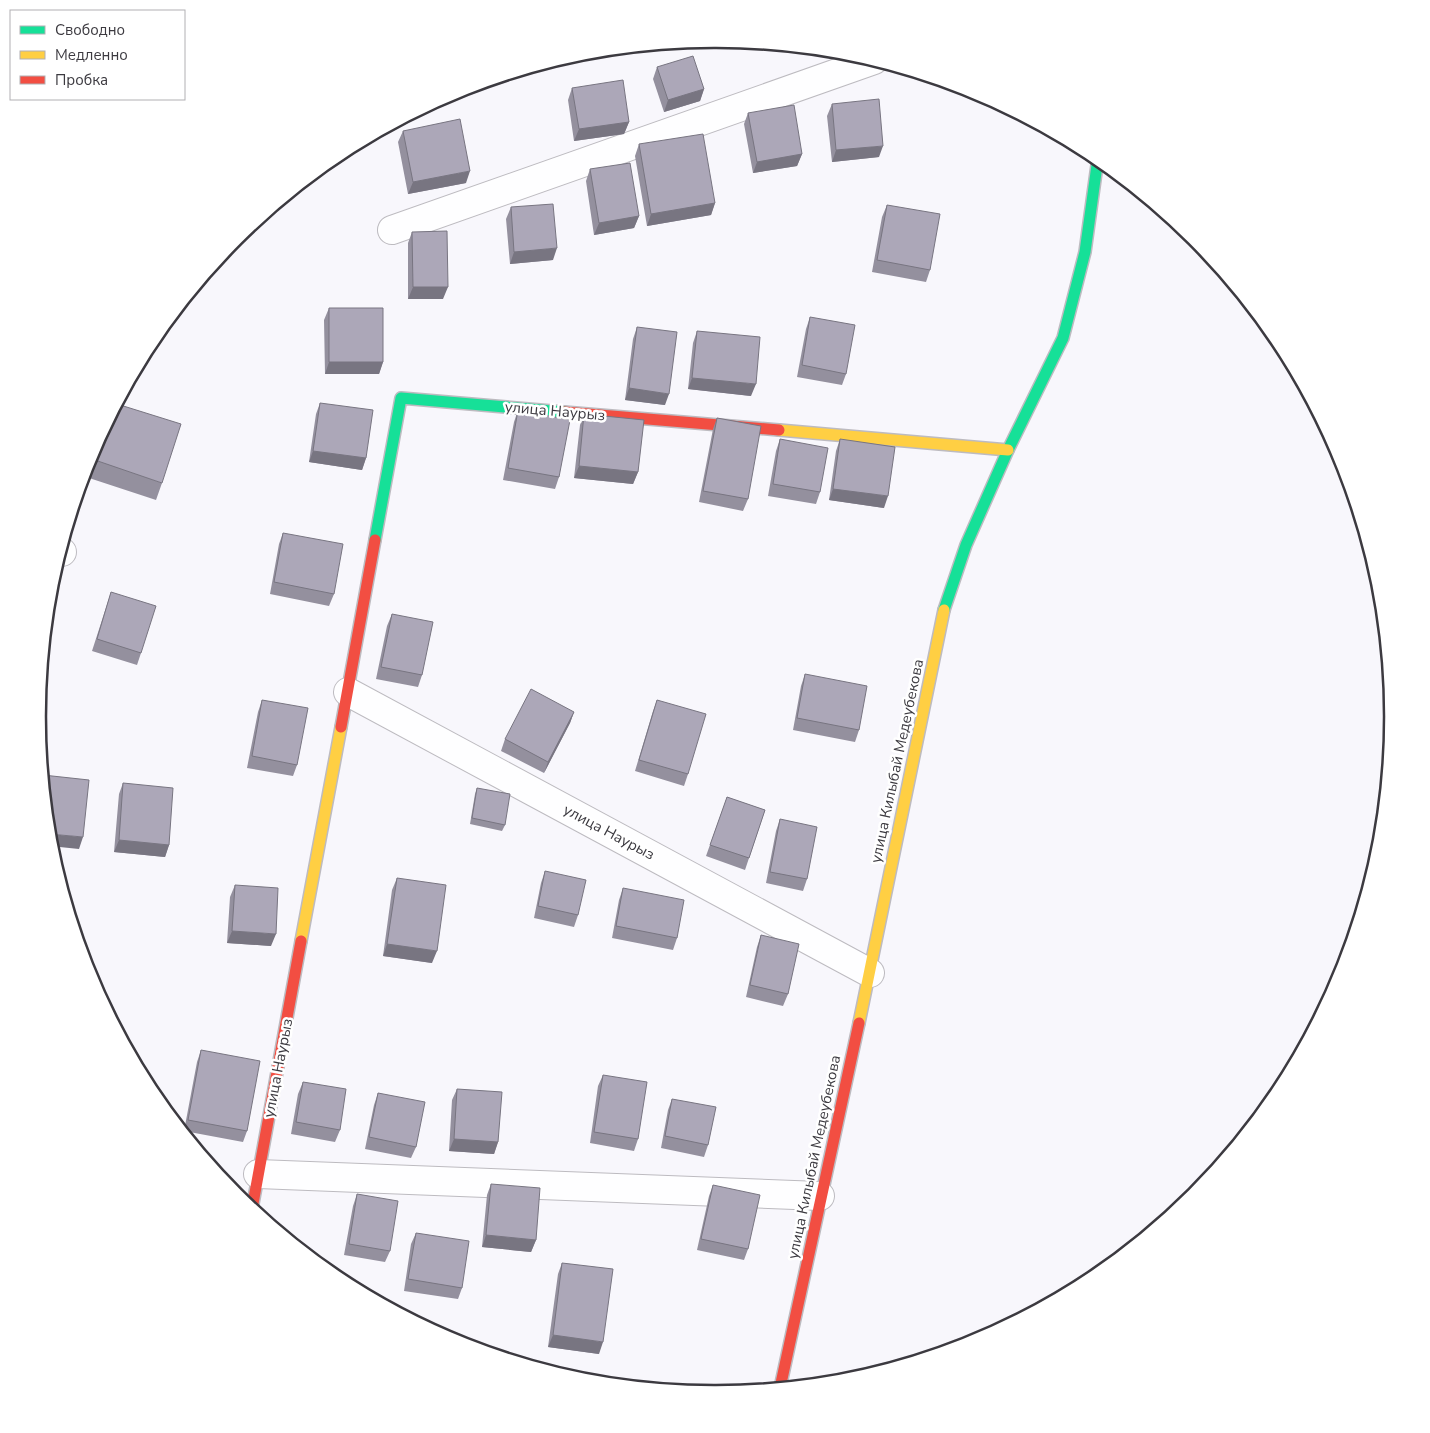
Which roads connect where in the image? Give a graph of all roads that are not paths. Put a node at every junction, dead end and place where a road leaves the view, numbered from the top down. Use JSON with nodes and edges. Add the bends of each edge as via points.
{"nodes":[{"id":1,"x":861,"y":65,"type":"edge"},
{"id":2,"x":1097,"y":167,"type":"edge"},
{"id":3,"x":392,"y":230,"type":"dead end"},
{"id":4,"x":1008,"y":450,"type":"junction"},
{"id":5,"x":348,"y":692,"type":"junction"},
{"id":6,"x":870,"y":973,"type":"junction"},
{"id":7,"x":258,"y":1174,"type":"junction"},
{"id":8,"x":820,"y":1196,"type":"junction"},
{"id":9,"x":254,"y":1200,"type":"edge"},
{"id":10,"x":781,"y":1382,"type":"edge"}],
"edges":[{"from":1,"to":3,"type":"street"},
{"from":2,"to":4,"type":"street","name":"улица Килыбай Медеубекова","via":[[1085,252],[1063,338]]},
{"from":4,"to":5,"type":"street","name":"улица Наурыз","via":[[401,398]]},
{"from":4,"to":6,"type":"street","name":"улица Килыбай Медеубекова","via":[[966,545],[943,614]]},
{"from":5,"to":6,"type":"street","name":"улица Наурыз"},
{"from":5,"to":7,"type":"street","name":"улица Наурыз"},
{"from":6,"to":8,"type":"street","name":"улица Килыбай Медеубекова"},
{"from":7,"to":8,"type":"street"},
{"from":7,"to":9,"type":"street","name":"улица Наурыз"},
{"from":8,"to":10,"type":"street","name":"улица Килыбай Медеубекова"}]}
